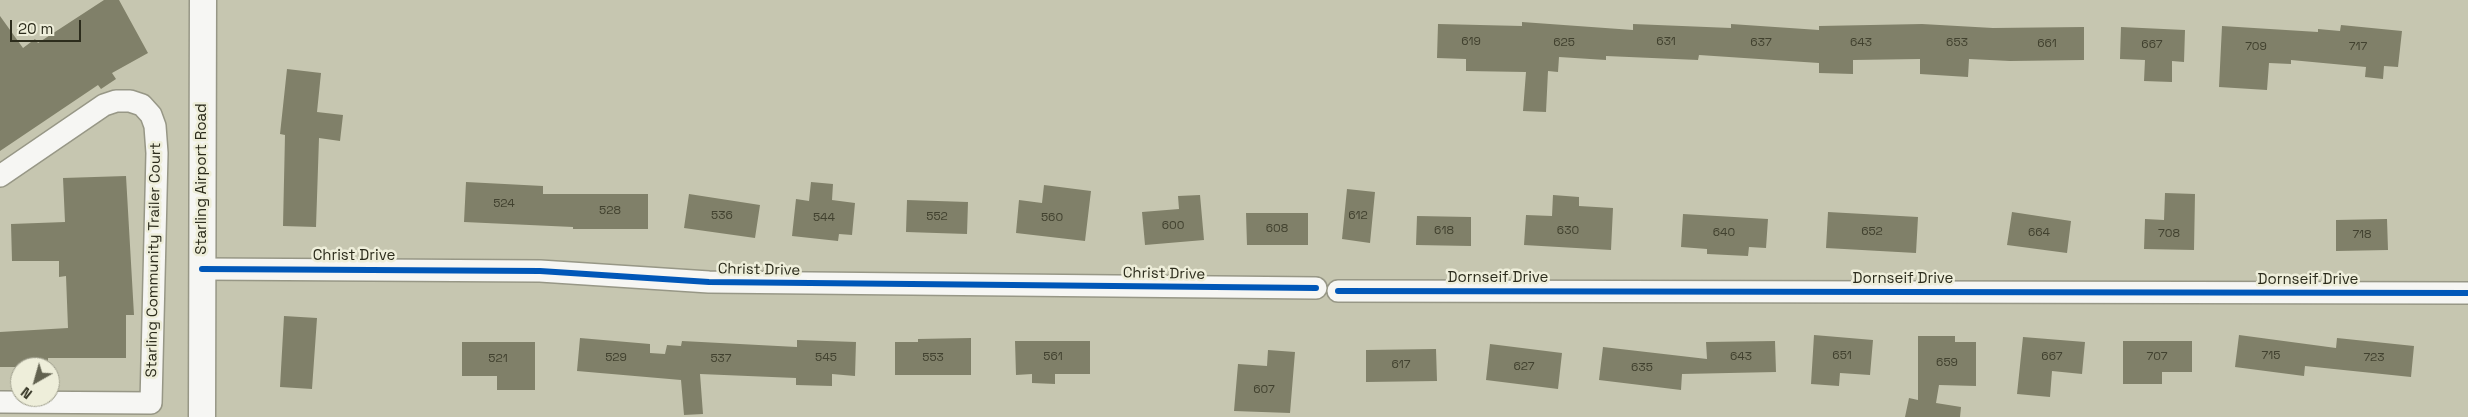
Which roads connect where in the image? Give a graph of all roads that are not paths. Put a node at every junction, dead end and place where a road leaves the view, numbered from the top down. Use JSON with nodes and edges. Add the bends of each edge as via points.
{"nodes":[{"id":1,"x":203,"y":0,"type":"edge"},
{"id":2,"x":0,"y":176,"type":"edge"},
{"id":3,"x":202,"y":269,"type":"junction"},
{"id":4,"x":1316,"y":288,"type":"dead end"},
{"id":5,"x":1338,"y":291,"type":"dead end"},
{"id":6,"x":2468,"y":293,"type":"edge"},
{"id":7,"x":0,"y":402,"type":"edge"},
{"id":8,"x":202,"y":417,"type":"edge"}],
"edges":[{"from":1,"to":3,"type":"street","name":"Starling Airport Road"},
{"from":2,"to":7,"type":"street","name":"Starling Community Trailer Court","via":[[104,105],[130,101],[142,105],[155,126],[151,403]]},
{"from":3,"to":4,"type":"street","name":"Christ Drive","via":[[540,271],[710,282]]},
{"from":3,"to":8,"type":"street","name":"Starling Airport Road"},
{"from":5,"to":6,"type":"street","name":"Dornseif Drive"}]}
